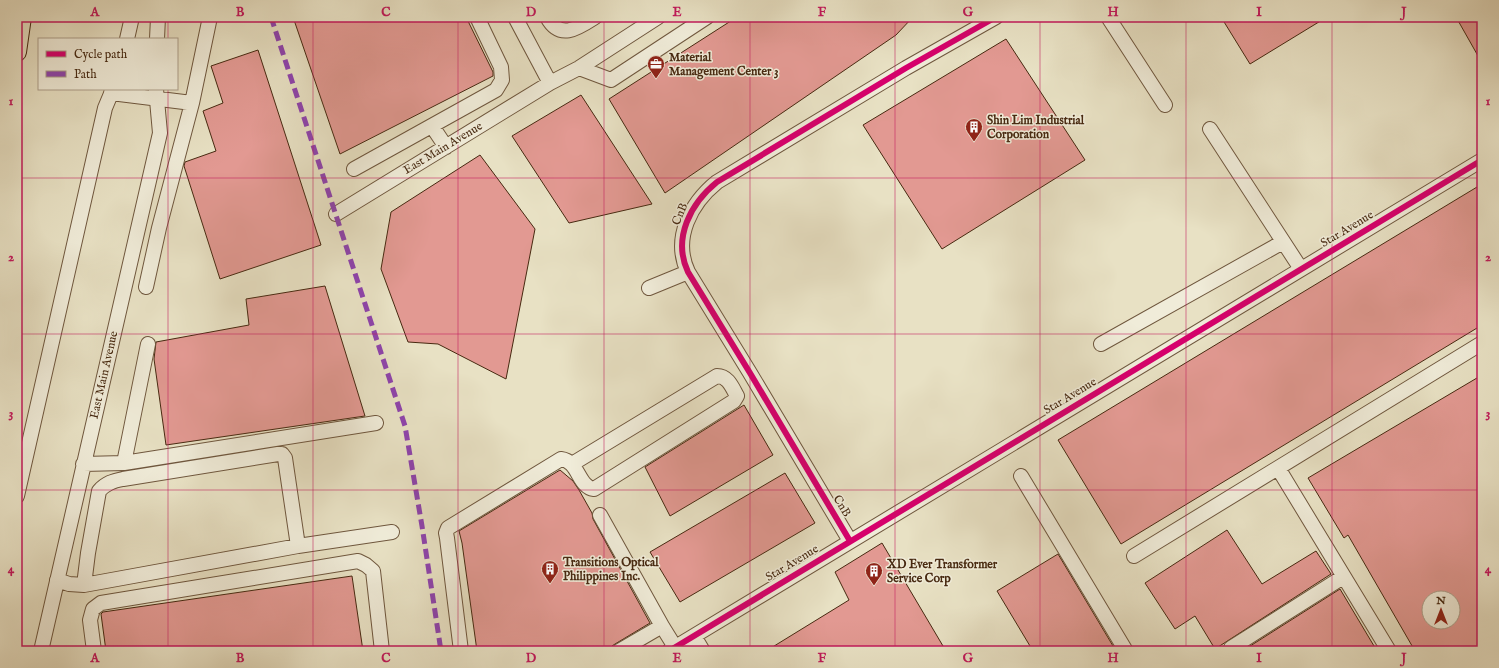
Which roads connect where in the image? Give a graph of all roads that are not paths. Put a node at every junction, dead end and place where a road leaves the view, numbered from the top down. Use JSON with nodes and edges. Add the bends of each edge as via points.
{"nodes":[{"id":1,"x":22,"y":17,"type":"edge"},
{"id":2,"x":132,"y":17,"type":"edge"},
{"id":3,"x":158,"y":17,"type":"edge"},
{"id":4,"x":210,"y":17,"type":"edge"},
{"id":5,"x":477,"y":17,"type":"edge"},
{"id":6,"x":515,"y":17,"type":"edge"},
{"id":7,"x":547,"y":17,"type":"edge"},
{"id":8,"x":595,"y":17,"type":"edge"},
{"id":9,"x":658,"y":17,"type":"edge"},
{"id":10,"x":707,"y":17,"type":"edge"},
{"id":11,"x":996,"y":17,"type":"edge"},
{"id":12,"x":1108,"y":17,"type":"edge"},
{"id":13,"x":127,"y":38,"type":"edge"},
{"id":14,"x":157,"y":38,"type":"edge"},
{"id":15,"x":17,"y":52,"type":"edge"},
{"id":16,"x":579,"y":68,"type":"junction"},
{"id":17,"x":550,"y":83,"type":"junction"},
{"id":18,"x":112,"y":91,"type":"edge"},
{"id":19,"x":156,"y":94,"type":"edge"},
{"id":20,"x":192,"y":103,"type":"junction"},
{"id":21,"x":1165,"y":105,"type":"dead end"},
{"id":22,"x":432,"y":126,"type":"junction"},
{"id":23,"x":1210,"y":129,"type":"dead end"},
{"id":24,"x":446,"y":147,"type":"junction"},
{"id":25,"x":1482,"y":160,"type":"edge"},
{"id":26,"x":354,"y":169,"type":"dead end"},
{"id":27,"x":336,"y":214,"type":"dead end"},
{"id":28,"x":139,"y":224,"type":"junction"},
{"id":29,"x":159,"y":228,"type":"junction"},
{"id":30,"x":1283,"y":242,"type":"junction"},
{"id":31,"x":1301,"y":269,"type":"junction"},
{"id":32,"x":688,"y":272,"type":"junction"},
{"id":33,"x":146,"y":287,"type":"dead end"},
{"id":34,"x":649,"y":288,"type":"dead end"},
{"id":35,"x":1482,"y":343,"type":"edge"},
{"id":36,"x":148,"y":344,"type":"dead end"},
{"id":37,"x":1101,"y":344,"type":"dead end"},
{"id":38,"x":750,"y":373,"type":"junction"},
{"id":39,"x":730,"y":383,"type":"junction"},
{"id":40,"x":376,"y":423,"type":"dead end"},
{"id":41,"x":124,"y":463,"type":"junction"},
{"id":42,"x":83,"y":464,"type":"junction"},
{"id":43,"x":572,"y":464,"type":"junction"},
{"id":44,"x":1278,"y":468,"type":"junction"},
{"id":45,"x":1021,"y":476,"type":"dead end"},
{"id":46,"x":17,"y":496,"type":"edge"},
{"id":47,"x":600,"y":515,"type":"dead end"},
{"id":48,"x":392,"y":532,"type":"dead end"},
{"id":49,"x":850,"y":541,"type":"junction"},
{"id":50,"x":298,"y":546,"type":"junction"},
{"id":51,"x":1134,"y":556,"type":"dead end"},
{"id":52,"x":1343,"y":577,"type":"junction"},
{"id":53,"x":57,"y":580,"type":"junction"},
{"id":54,"x":84,"y":585,"type":"junction"},
{"id":55,"x":662,"y":626,"type":"junction"},
{"id":56,"x":694,"y":636,"type":"junction"},
{"id":57,"x":1231,"y":648,"type":"dead end"},
{"id":58,"x":672,"y":649,"type":"edge"},
{"id":59,"x":41,"y":651,"type":"edge"},
{"id":60,"x":94,"y":651,"type":"edge"},
{"id":61,"x":382,"y":651,"type":"edge"},
{"id":62,"x":461,"y":651,"type":"edge"},
{"id":63,"x":619,"y":651,"type":"edge"},
{"id":64,"x":703,"y":651,"type":"edge"},
{"id":65,"x":1126,"y":651,"type":"edge"},
{"id":66,"x":1389,"y":651,"type":"edge"}],
"edges":[{"from":1,"to":15,"type":"main road"},
{"from":2,"to":13,"type":"street"},
{"from":3,"to":14,"type":"street"},
{"from":4,"to":20,"type":"street"},
{"from":5,"to":22,"type":"street","via":[[502,67],[502,80],[496,90]]},
{"from":6,"to":17,"type":"street"},
{"from":7,"to":8,"type":"street","via":[[561,30],[570,30]]},
{"from":9,"to":16,"type":"street","name":"East Main Avenue"},
{"from":10,"to":16,"type":"street","via":[[612,80]]},
{"from":11,"to":32,"type":"street","name":"CnB","via":[[714,184],[695,206],[685,227],[682,250]]},
{"from":12,"to":21,"type":"street"},
{"from":16,"to":17,"type":"street","name":"East Main Avenue"},
{"from":17,"to":24,"type":"street","name":"East Main Avenue"},
{"from":18,"to":19,"type":"street"},
{"from":18,"to":46,"type":"street","via":[[104,108]]},
{"from":19,"to":20,"type":"street"},
{"from":19,"to":28,"type":"street","name":"East Main Avenue","via":[[160,133]]},
{"from":20,"to":29,"type":"street"},
{"from":22,"to":24,"type":"street"},
{"from":22,"to":26,"type":"street"},
{"from":23,"to":30,"type":"street"},
{"from":24,"to":27,"type":"street","name":"East Main Avenue"},
{"from":25,"to":31,"type":"street","name":"Star Avenue"},
{"from":28,"to":29,"type":"street"},
{"from":28,"to":42,"type":"street","name":"East Main Avenue"},
{"from":29,"to":33,"type":"street"},
{"from":30,"to":31,"type":"street"},
{"from":30,"to":37,"type":"street"},
{"from":31,"to":49,"type":"street","name":"Star Avenue"},
{"from":32,"to":34,"type":"street"},
{"from":32,"to":38,"type":"street","name":"CnB"},
{"from":35,"to":44,"type":"street"},
{"from":36,"to":41,"type":"street"},
{"from":38,"to":39,"type":"street"},
{"from":38,"to":49,"type":"street","name":"CnB"},
{"from":39,"to":43,"type":"street","via":[[722,376],[717,376]]},
{"from":39,"to":43,"type":"street","via":[[736,396],[734,401],[594,489],[587,486]]},
{"from":40,"to":41,"type":"street"},
{"from":41,"to":42,"type":"street"},
{"from":42,"to":53,"type":"street","name":"East Main Avenue"},
{"from":43,"to":62,"type":"street","via":[[561,459],[448,528],[447,538]]},
{"from":44,"to":51,"type":"street"},
{"from":44,"to":52,"type":"street"},
{"from":45,"to":65,"type":"street"},
{"from":47,"to":55,"type":"street"},
{"from":48,"to":50,"type":"street"},
{"from":49,"to":56,"type":"street","name":"Star Avenue"},
{"from":50,"to":54,"type":"street"},
{"from":50,"to":54,"type":"street","via":[[285,458],[282,454],[123,479],[110,482],[99,491]]},
{"from":52,"to":57,"type":"street"},
{"from":52,"to":66,"type":"street"},
{"from":53,"to":54,"type":"street"},
{"from":53,"to":59,"type":"street","name":"East Main Avenue"},
{"from":55,"to":58,"type":"street"},
{"from":55,"to":63,"type":"street"},
{"from":56,"to":58,"type":"street","name":"Star Avenue"},
{"from":56,"to":64,"type":"street"},
{"from":60,"to":61,"type":"street","via":[[90,620],[93,609],[101,603],[358,561],[373,571]]}]}
